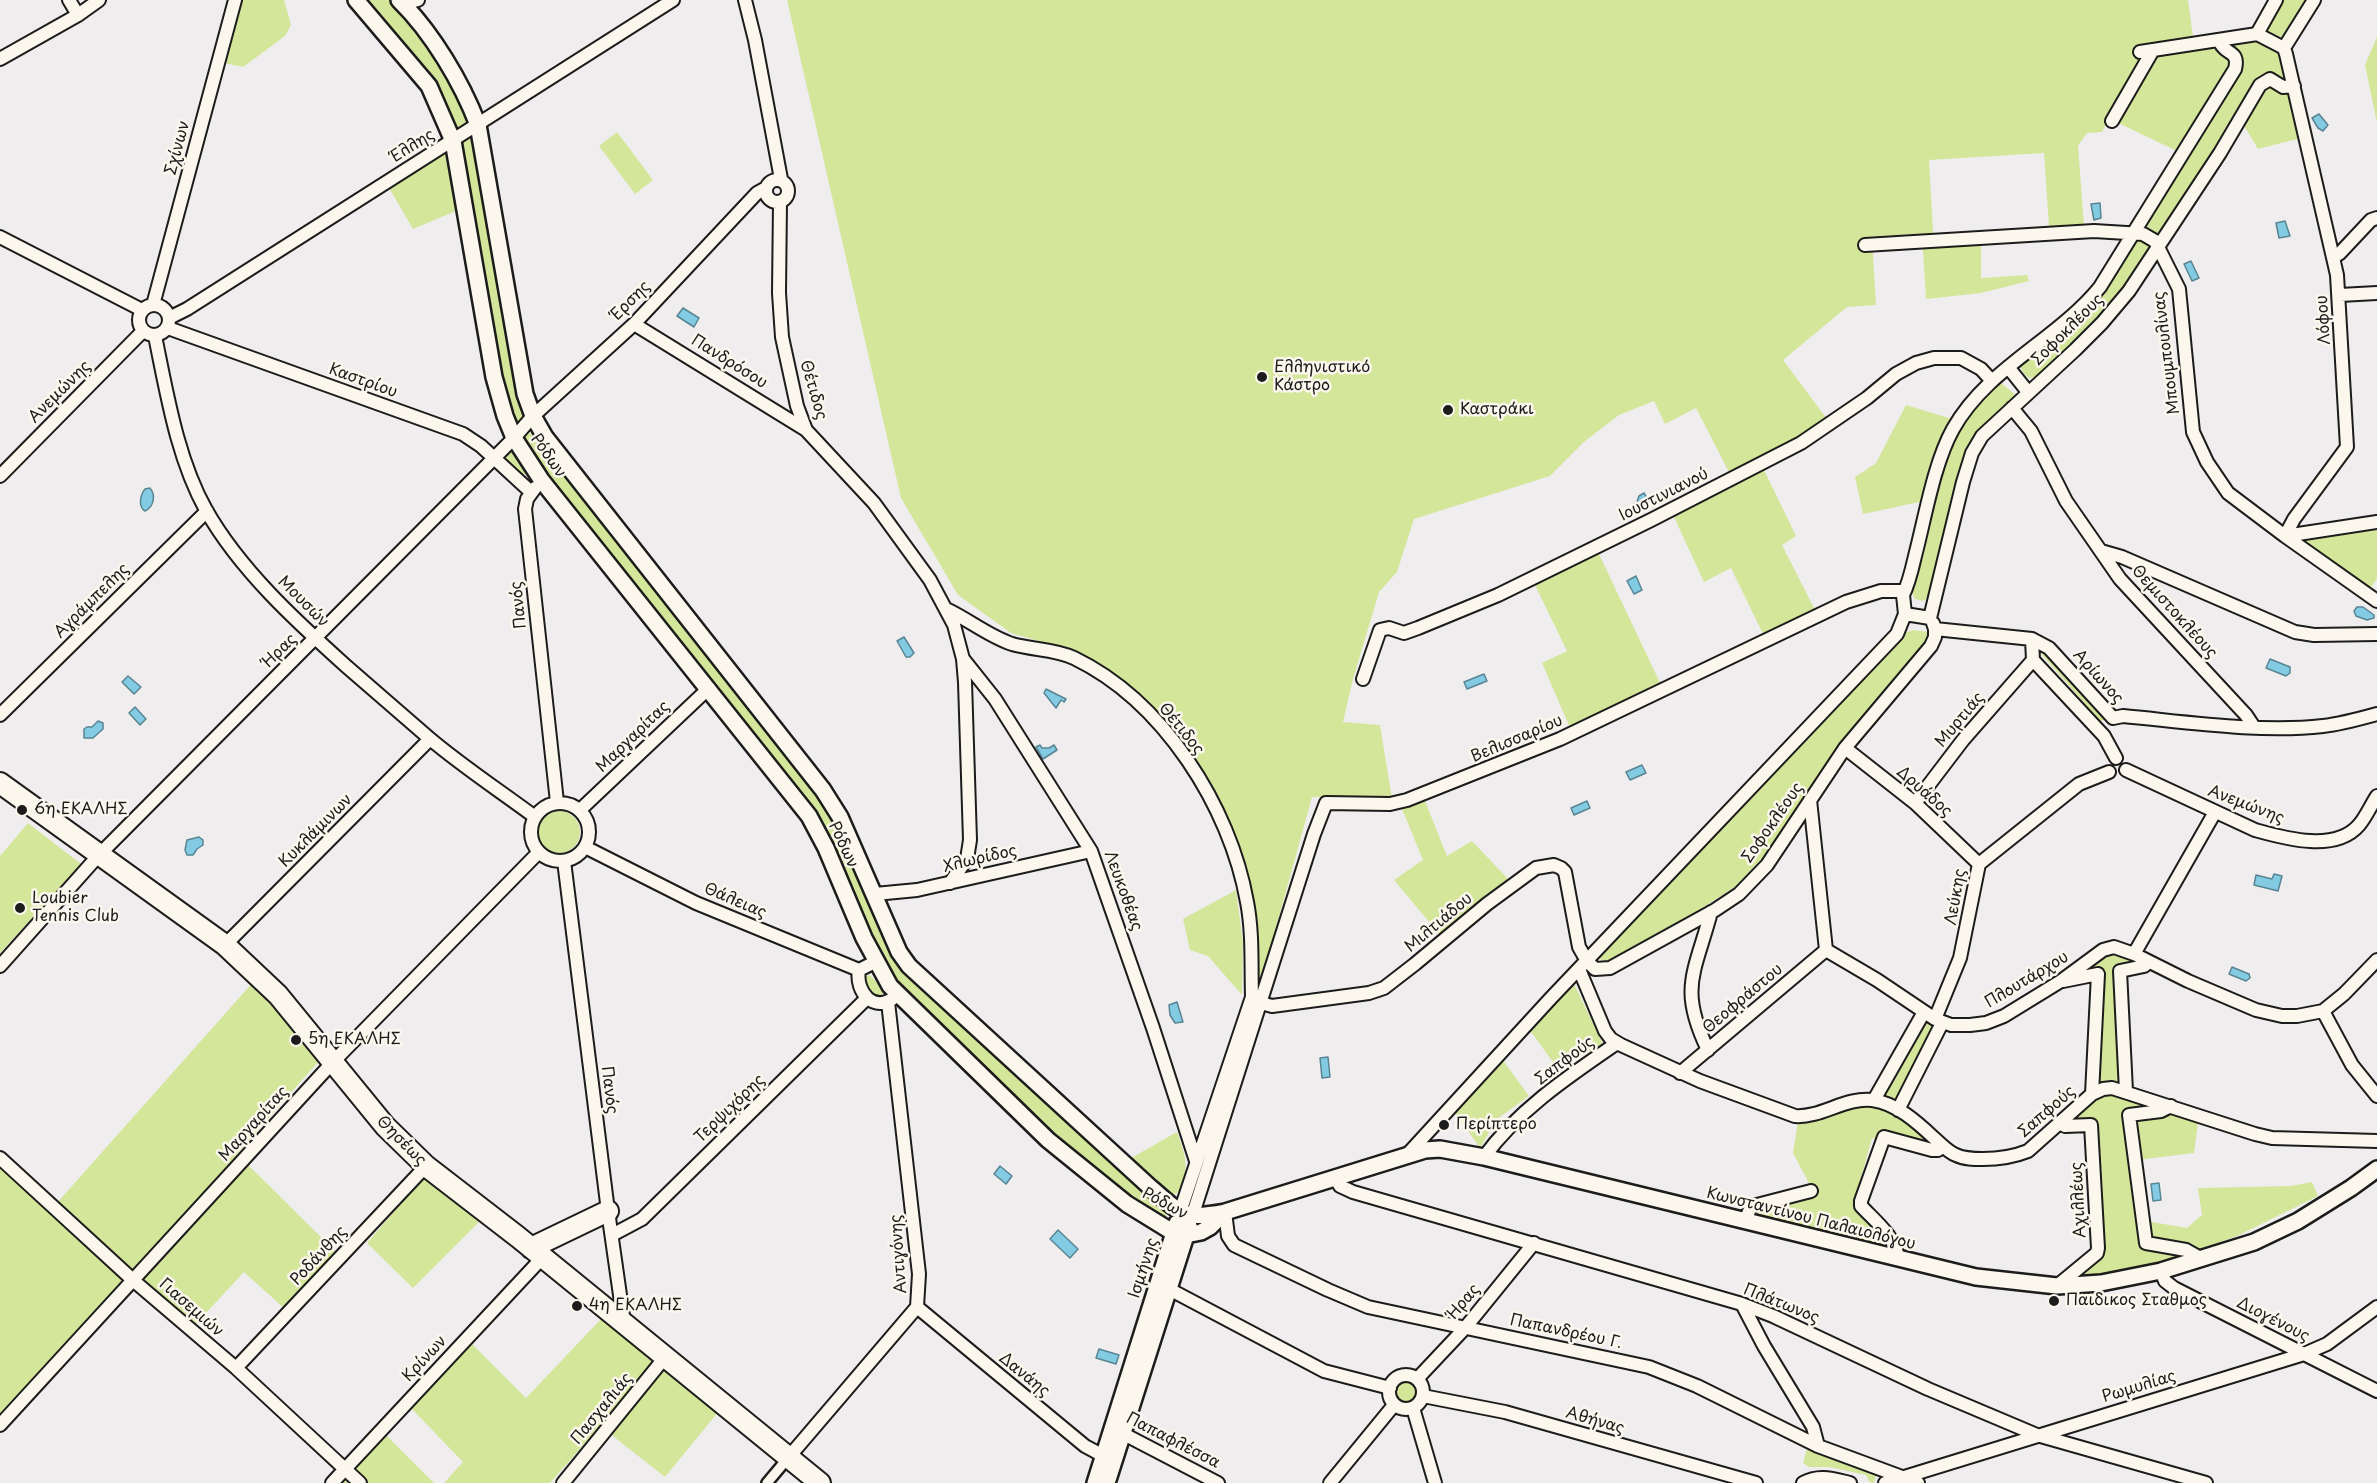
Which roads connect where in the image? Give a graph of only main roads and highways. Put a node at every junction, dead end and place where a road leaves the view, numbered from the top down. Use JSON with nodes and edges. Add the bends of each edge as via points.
{"nodes":[{"id":1,"x":0,"y":783,"type":"edge"},
{"id":2,"x":608,"y":1211,"type":"road end"},
{"id":3,"x":537,"y":1253,"type":"junction"},
{"id":4,"x":820,"y":1483,"type":"edge"}],
"edges":[{"from":1,"to":3,"type":"main road","name":"Θησέως","via":[[225,945],[278,995],[385,1126],[426,1166]]},
{"from":2,"to":3,"type":"main road"},
{"from":3,"to":4,"type":"main road","name":"Θησέως"}]}
